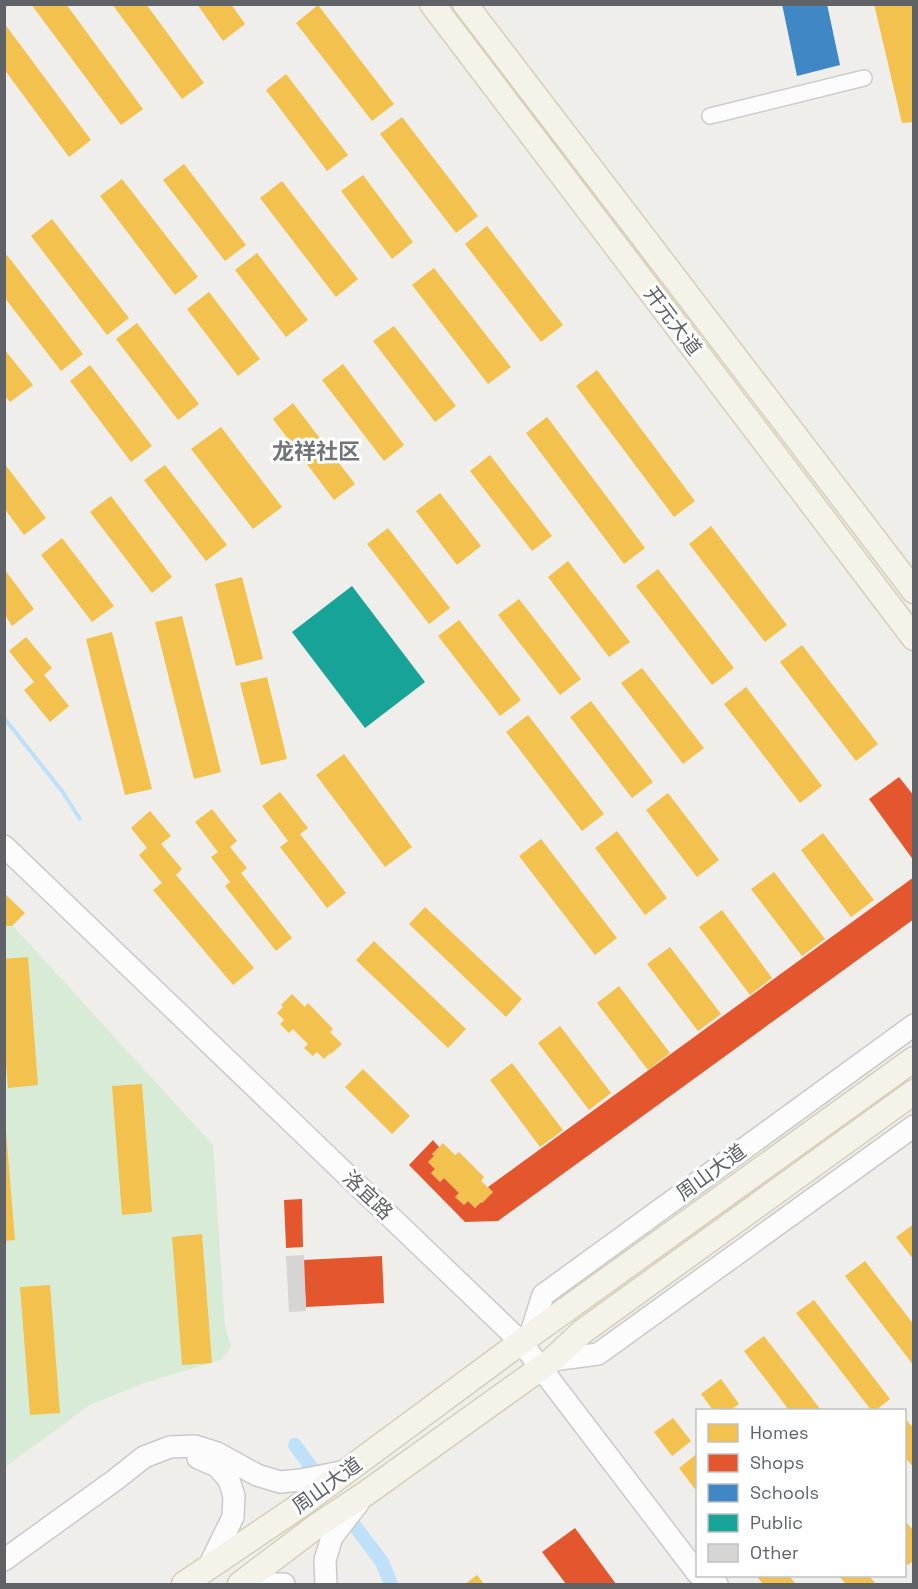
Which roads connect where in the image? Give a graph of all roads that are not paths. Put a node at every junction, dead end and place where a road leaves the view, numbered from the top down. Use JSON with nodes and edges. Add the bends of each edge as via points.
{"nodes":[{"id":1,"x":432,"y":4,"type":"edge"},
{"id":2,"x":465,"y":4,"type":"edge"},
{"id":3,"x":864,"y":78,"type":"dead end"},
{"id":4,"x":710,"y":116,"type":"dead end"},
{"id":5,"x":914,"y":591,"type":"edge"},
{"id":6,"x":914,"y":638,"type":"edge"},
{"id":7,"x":4,"y":832,"type":"edge"},
{"id":8,"x":4,"y":846,"type":"edge"},
{"id":9,"x":914,"y":1024,"type":"edge"},
{"id":10,"x":914,"y":1059,"type":"edge"},
{"id":11,"x":914,"y":1092,"type":"edge"},
{"id":12,"x":914,"y":1126,"type":"edge"},
{"id":13,"x":525,"y":1339,"type":"junction"},
{"id":14,"x":547,"y":1364,"type":"junction"},
{"id":15,"x":346,"y":1471,"type":"junction"},
{"id":16,"x":115,"y":1480,"type":"junction"},
{"id":17,"x":365,"y":1494,"type":"junction"},
{"id":18,"x":696,"y":1555,"type":"edge"},
{"id":19,"x":4,"y":1560,"type":"edge"},
{"id":20,"x":208,"y":1568,"type":"junction"},
{"id":21,"x":696,"y":1572,"type":"edge"},
{"id":22,"x":184,"y":1584,"type":"edge"},
{"id":23,"x":240,"y":1584,"type":"edge"},
{"id":24,"x":257,"y":1584,"type":"edge"},
{"id":25,"x":284,"y":1584,"type":"edge"},
{"id":26,"x":327,"y":1584,"type":"edge"}],
"edges":[{"from":1,"to":6,"type":"main road","name":"开元大道"},
{"from":2,"to":5,"type":"main road","name":"开元大道"},
{"from":3,"to":4,"type":"street"},
{"from":7,"to":13,"type":"street","name":"洛宜路"},
{"from":8,"to":13,"type":"street","name":"洛宜路"},
{"from":9,"to":13,"type":"street","name":"周山大道","via":[[543,1295]]},
{"from":10,"to":13,"type":"main road","name":"周山大道"},
{"from":11,"to":14,"type":"main road","name":"周山大道","via":[[582,1332]]},
{"from":12,"to":14,"type":"street","name":"周山大道","via":[[598,1354]]},
{"from":13,"to":14,"type":"street","name":"洛宜路"},
{"from":13,"to":15,"type":"main road","name":"周山大道"},
{"from":14,"to":17,"type":"main road","name":"周山大道"},
{"from":14,"to":18,"type":"street","name":"洛宜路"},
{"from":14,"to":21,"type":"street","name":"洛宜路"},
{"from":15,"to":16,"type":"street","via":[[280,1482],[195,1446],[170,1447],[144,1457]]},
{"from":15,"to":20,"type":"main road","name":"周山大道"},
{"from":16,"to":19,"type":"street"},
{"from":16,"to":20,"type":"street","via":[[182,1456],[218,1466],[229,1480],[234,1496],[233,1517]]},
{"from":17,"to":23,"type":"main road","name":"周山大道"},
{"from":17,"to":26,"type":"street","via":[[332,1537],[325,1560]]},
{"from":20,"to":22,"type":"main road","name":"周山大道"},
{"from":24,"to":25,"type":"street"}]}
